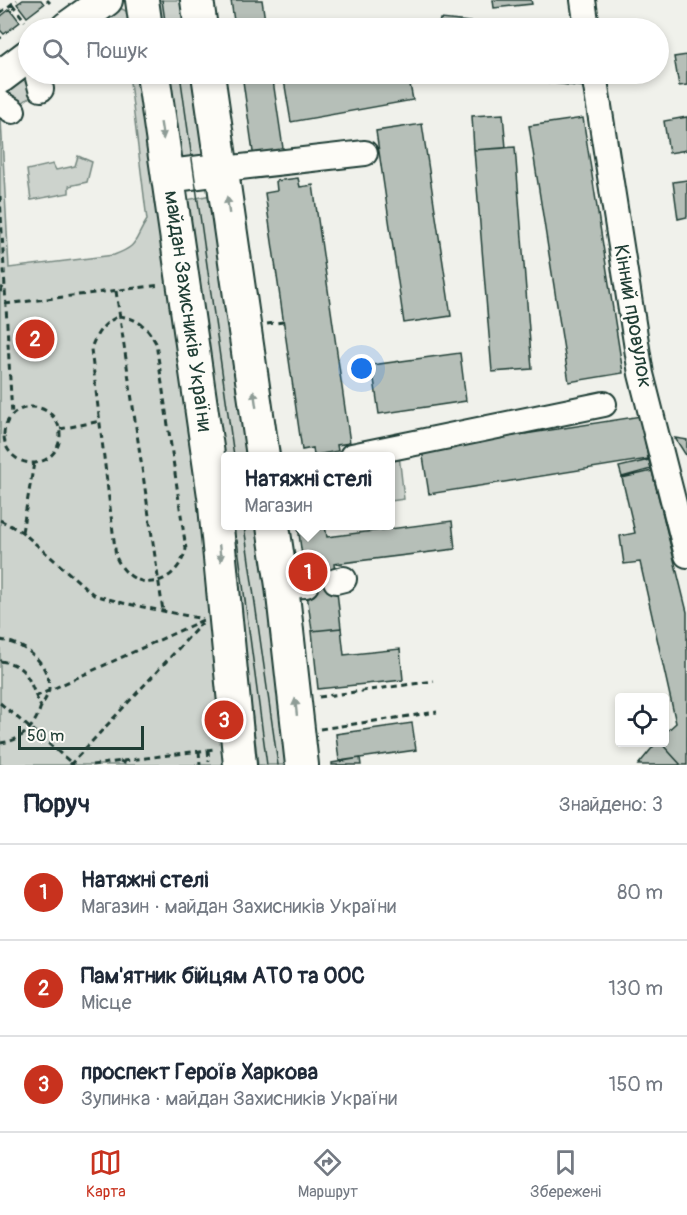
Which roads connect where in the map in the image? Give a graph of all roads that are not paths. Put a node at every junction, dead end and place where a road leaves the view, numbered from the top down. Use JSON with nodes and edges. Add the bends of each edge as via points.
{"nodes":[{"id":1,"x":106,"y":0,"type":"edge"},
{"id":2,"x":142,"y":0,"type":"edge"},
{"id":3,"x":197,"y":0,"type":"edge"},
{"id":4,"x":583,"y":0,"type":"edge"},
{"id":5,"x":54,"y":11,"type":"edge"},
{"id":6,"x":145,"y":18,"type":"edge"},
{"id":7,"x":200,"y":18,"type":"edge"},
{"id":8,"x":586,"y":18,"type":"edge"},
{"id":9,"x":18,"y":64,"type":"edge"},
{"id":10,"x":0,"y":77,"type":"edge"},
{"id":11,"x":155,"y":84,"type":"edge"},
{"id":12,"x":210,"y":84,"type":"edge"},
{"id":13,"x":596,"y":84,"type":"edge"},
{"id":14,"x":365,"y":153,"type":"dead end"},
{"id":15,"x":223,"y":169,"type":"junction"},
{"id":16,"x":170,"y":176,"type":"junction"},
{"id":17,"x":604,"y":404,"type":"dead end"},
{"id":18,"x":262,"y":452,"type":"edge"},
{"id":19,"x":371,"y":452,"type":"edge"},
{"id":20,"x":275,"y":530,"type":"edge"},
{"id":21,"x":687,"y":555,"type":"edge"},
{"id":22,"x":230,"y":757,"type":"edge"},
{"id":23,"x":302,"y":765,"type":"edge"}],
"edges":[{"from":1,"to":5,"type":"main road"},
{"from":2,"to":6,"type":"main road"},
{"from":3,"to":7,"type":"main road"},
{"from":4,"to":8,"type":"street"},
{"from":9,"to":10,"type":"main road"},
{"from":11,"to":16,"type":"main road","name":"майдан Захисників України","one_way":true},
{"from":12,"to":15,"type":"main road"},
{"from":13,"to":21,"type":"street","name":"Кінний провулок","via":[[641,374]]},
{"from":14,"to":15,"type":"street"},
{"from":15,"to":16,"type":"main road"},
{"from":18,"to":15,"type":"main road","one_way":true},
{"from":16,"to":22,"type":"main road","name":"майдан Захисників України","one_way":true,"via":[[214,496]]},
{"from":17,"to":19,"type":"street"},
{"from":23,"to":20,"type":"main road","one_way":true,"via":[[294,585]]}]}
